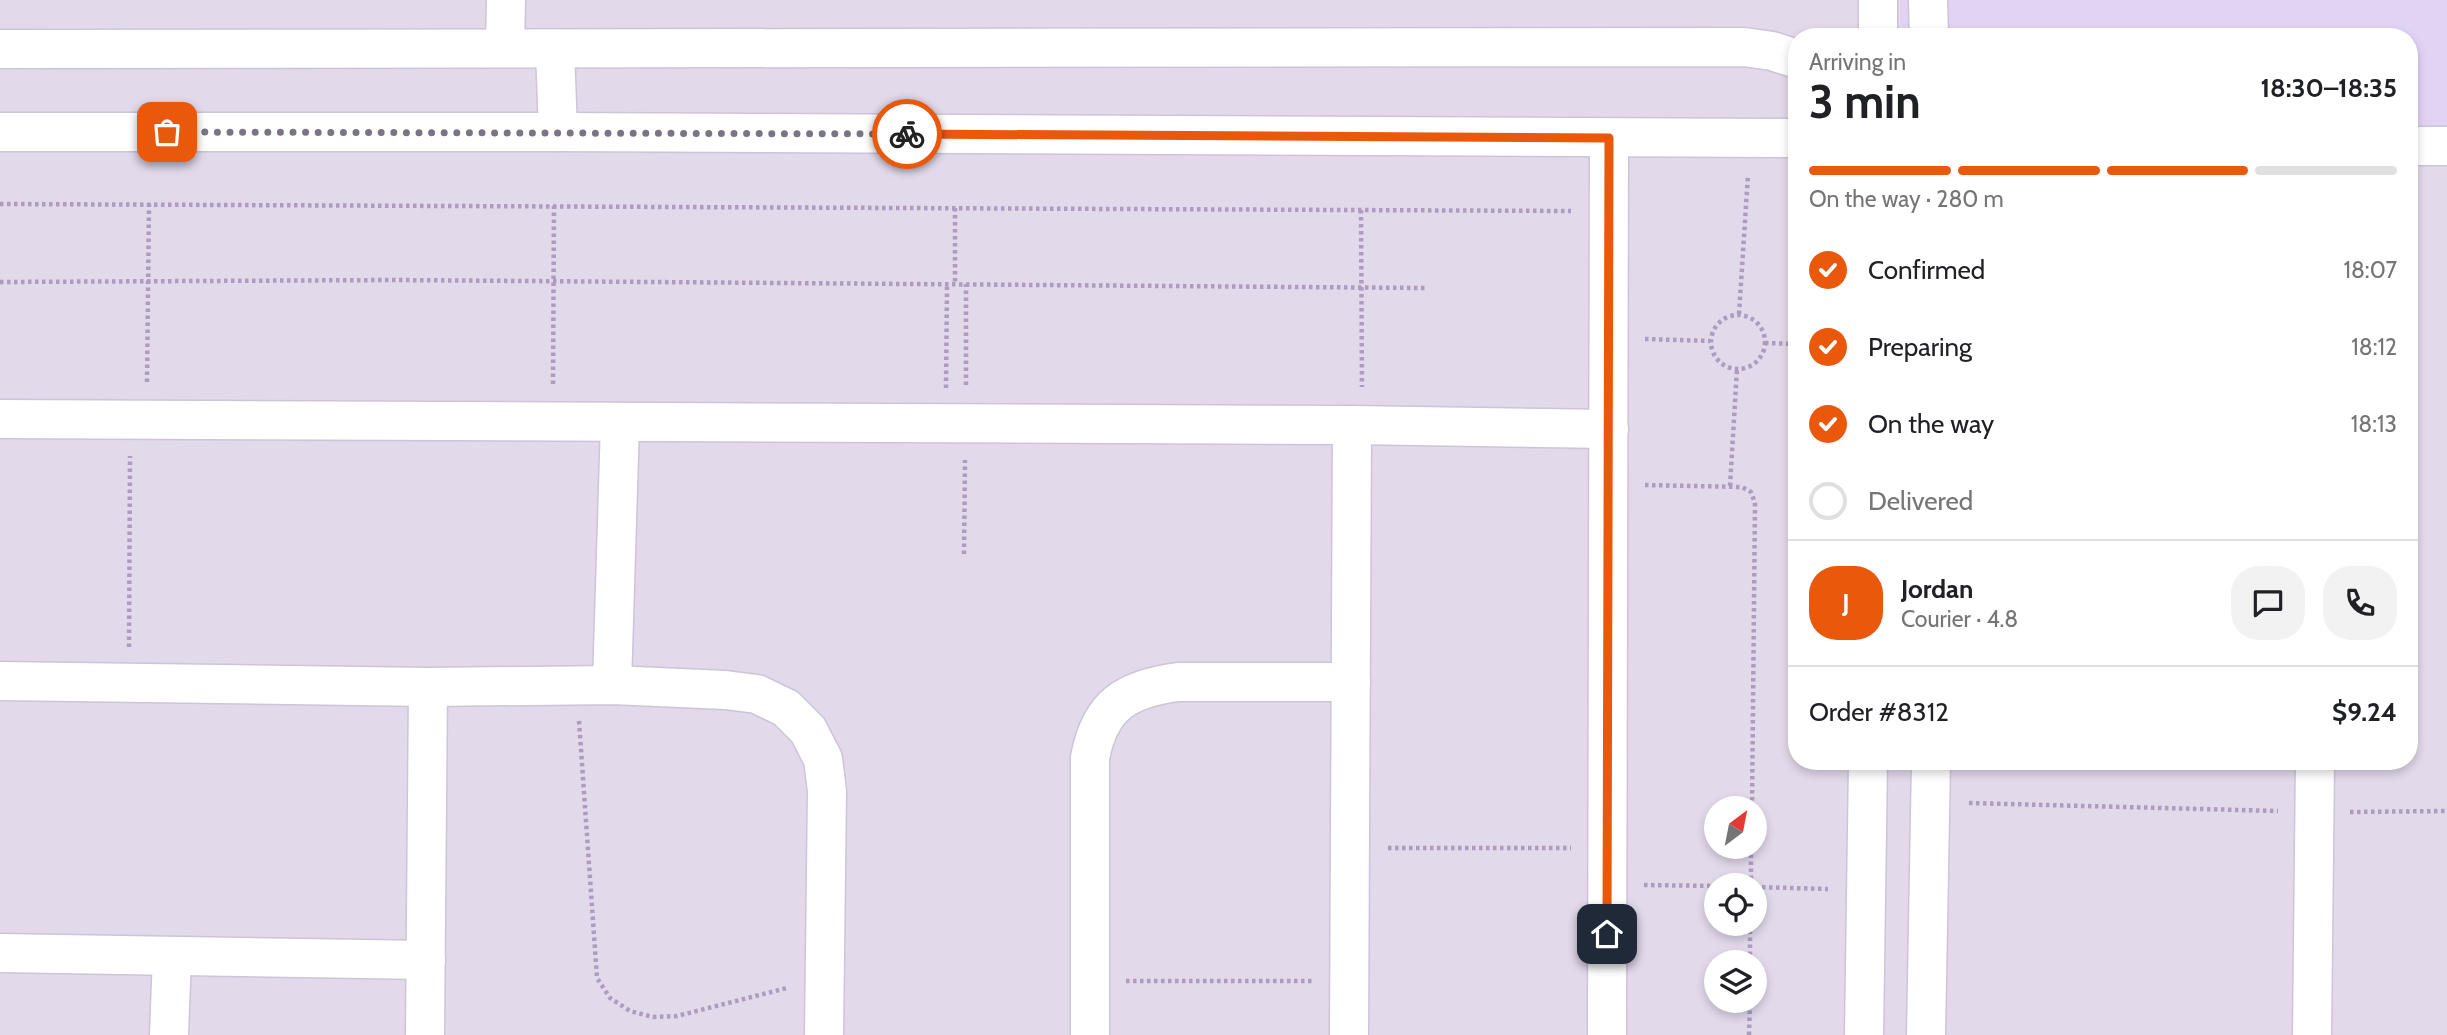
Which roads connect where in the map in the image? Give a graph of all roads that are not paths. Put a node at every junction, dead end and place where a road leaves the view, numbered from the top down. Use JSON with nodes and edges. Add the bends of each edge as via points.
{"nodes":[{"id":1,"x":506,"y":0,"type":"edge"},
{"id":2,"x":1878,"y":0,"type":"edge"},
{"id":3,"x":1928,"y":0,"type":"edge"},
{"id":4,"x":1878,"y":28,"type":"edge"},
{"id":5,"x":1929,"y":28,"type":"edge"},
{"id":6,"x":505,"y":48,"type":"junction"},
{"id":7,"x":555,"y":48,"type":"junction"},
{"id":8,"x":0,"y":49,"type":"edge"},
{"id":9,"x":1788,"y":56,"type":"edge"},
{"id":10,"x":0,"y":132,"type":"edge"},
{"id":11,"x":558,"y":132,"type":"junction"},
{"id":12,"x":1609,"y":138,"type":"junction"},
{"id":13,"x":1788,"y":138,"type":"edge"},
{"id":14,"x":2418,"y":146,"type":"edge"},
{"id":15,"x":2447,"y":146,"type":"edge"},
{"id":16,"x":0,"y":419,"type":"edge"},
{"id":17,"x":620,"y":423,"type":"junction"},
{"id":18,"x":1357,"y":425,"type":"junction"},
{"id":19,"x":1609,"y":429,"type":"junction"},
{"id":20,"x":0,"y":681,"type":"edge"},
{"id":21,"x":1351,"y":682,"type":"junction"},
{"id":22,"x":594,"y":685,"type":"junction"},
{"id":23,"x":428,"y":687,"type":"junction"},
{"id":24,"x":1868,"y":770,"type":"edge"},
{"id":25,"x":1930,"y":770,"type":"edge"},
{"id":26,"x":2315,"y":770,"type":"edge"},
{"id":27,"x":0,"y":953,"type":"edge"},
{"id":28,"x":172,"y":956,"type":"junction"},
{"id":29,"x":426,"y":960,"type":"junction"},
{"id":30,"x":169,"y":1035,"type":"edge"},
{"id":31,"x":425,"y":1035,"type":"edge"},
{"id":32,"x":824,"y":1035,"type":"edge"},
{"id":33,"x":1090,"y":1035,"type":"edge"},
{"id":34,"x":1349,"y":1035,"type":"edge"},
{"id":35,"x":1606,"y":1035,"type":"edge"},
{"id":36,"x":1864,"y":1035,"type":"edge"},
{"id":37,"x":1926,"y":1035,"type":"edge"},
{"id":38,"x":2312,"y":1035,"type":"edge"}],
"edges":[{"from":1,"to":6,"type":"street"},
{"from":2,"to":4,"type":"street"},
{"from":3,"to":5,"type":"street"},
{"from":6,"to":7,"type":"street"},
{"from":6,"to":8,"type":"street"},
{"from":7,"to":9,"type":"street","via":[[1744,47]]},
{"from":7,"to":11,"type":"street"},
{"from":10,"to":11,"type":"street"},
{"from":11,"to":12,"type":"street"},
{"from":12,"to":13,"type":"street"},
{"from":12,"to":19,"type":"street"},
{"from":14,"to":15,"type":"street"},
{"from":16,"to":17,"type":"street"},
{"from":17,"to":18,"type":"street"},
{"from":17,"to":22,"type":"street"},
{"from":18,"to":19,"type":"street"},
{"from":18,"to":21,"type":"street"},
{"from":19,"to":35,"type":"street"},
{"from":20,"to":23,"type":"street"},
{"from":21,"to":33,"type":"street","via":[[1178,682],[1150,686],[1127,696],[1108,713],[1095,733],[1090,758]]},
{"from":21,"to":34,"type":"street"},
{"from":22,"to":23,"type":"street"},
{"from":22,"to":32,"type":"street","via":[[757,694],[786,708],[808,730],[823,759],[827,792]]},
{"from":23,"to":29,"type":"street"},
{"from":24,"to":36,"type":"street"},
{"from":25,"to":37,"type":"street"},
{"from":26,"to":38,"type":"street"},
{"from":27,"to":28,"type":"street"},
{"from":28,"to":29,"type":"street"},
{"from":28,"to":30,"type":"street"},
{"from":29,"to":31,"type":"street"}]}
